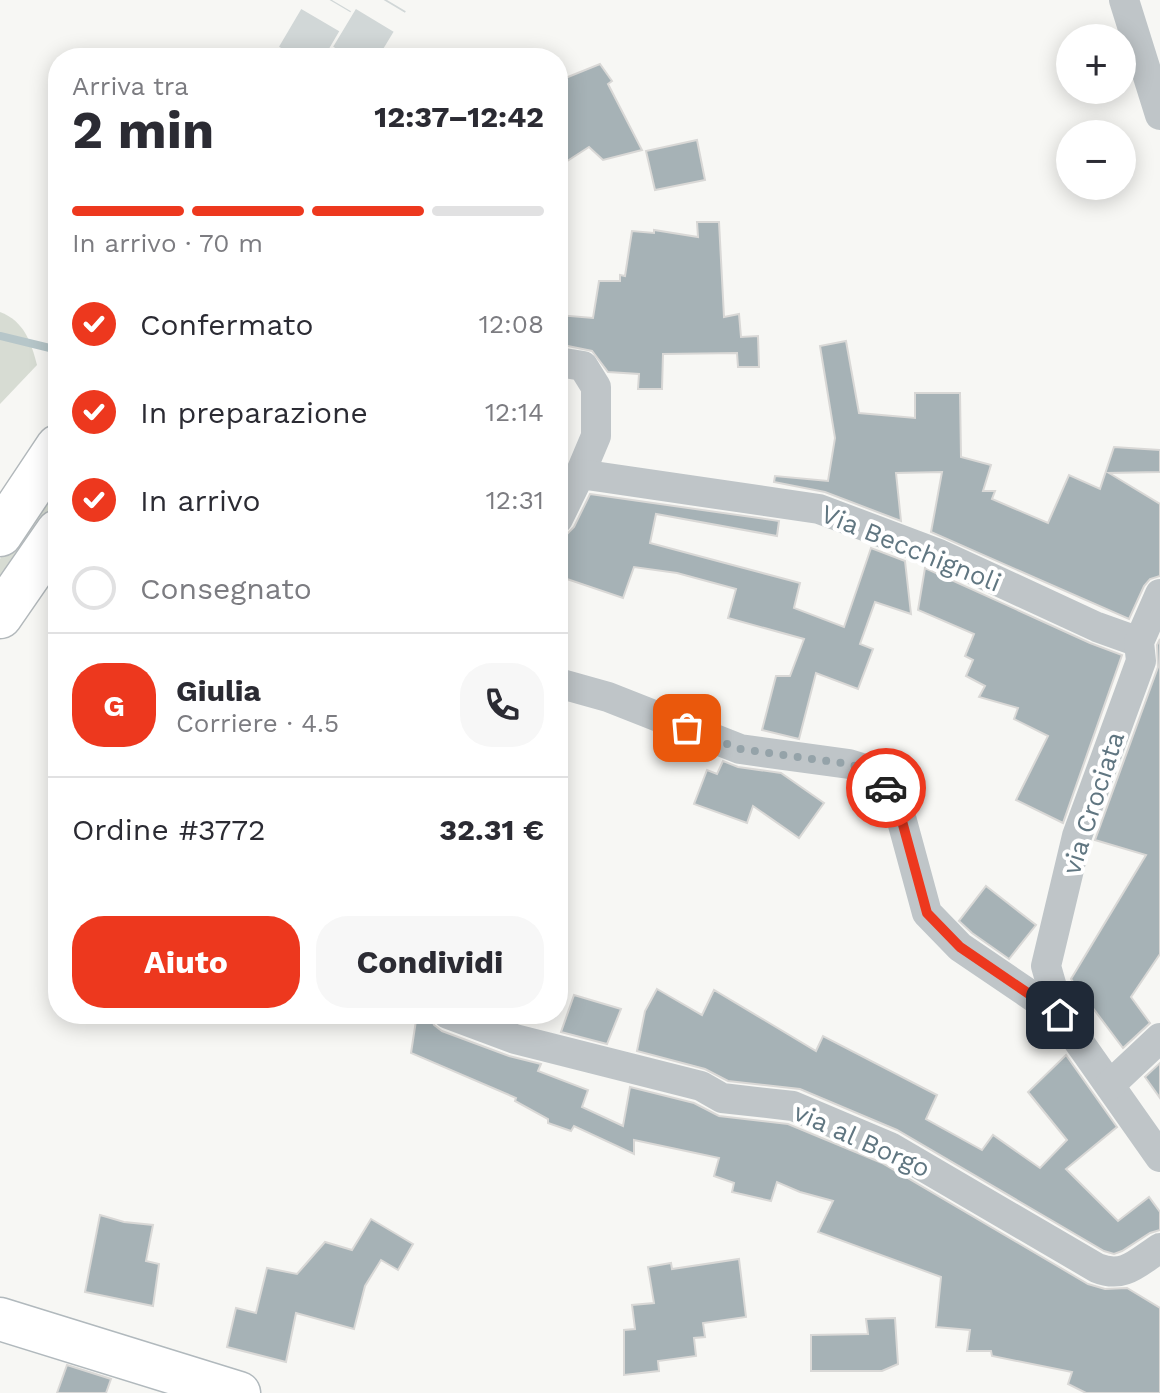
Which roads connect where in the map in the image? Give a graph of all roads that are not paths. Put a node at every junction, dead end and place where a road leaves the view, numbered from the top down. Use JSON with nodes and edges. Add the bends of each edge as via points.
{"nodes":[{"id":1,"x":1124,"y":0,"type":"edge"},
{"id":2,"x":1159,"y":112,"type":"edge"},
{"id":3,"x":568,"y":364,"type":"edge"},
{"id":4,"x":48,"y":462,"type":"edge"},
{"id":5,"x":580,"y":474,"type":"junction"},
{"id":6,"x":568,"y":499,"type":"edge"},
{"id":7,"x":0,"y":534,"type":"edge"},
{"id":8,"x":48,"y":546,"type":"edge"},
{"id":9,"x":1160,"y":594,"type":"edge"},
{"id":10,"x":0,"y":616,"type":"edge"},
{"id":11,"x":1139,"y":642,"type":"junction"},
{"id":12,"x":568,"y":686,"type":"edge"},
{"id":13,"x":1060,"y":1015,"type":"junction"},
{"id":14,"x":475,"y":1024,"type":"edge"},
{"id":15,"x":1160,"y":1038,"type":"edge"},
{"id":16,"x":1110,"y":1085,"type":"junction"},
{"id":17,"x":1160,"y":1157,"type":"edge"},
{"id":18,"x":1160,"y":1248,"type":"edge"},
{"id":19,"x":0,"y":1319,"type":"edge"},
{"id":20,"x":239,"y":1393,"type":"edge"}],
"edges":[{"from":1,"to":2,"type":"street"},
{"from":3,"to":5,"type":"street","via":[[583,366],[596,387],[596,436]]},
{"from":4,"to":7,"type":"highway"},
{"from":5,"to":6,"type":"street"},
{"from":5,"to":11,"type":"street","name":"Via Becchignoli","via":[[819,509],[939,554]]},
{"from":8,"to":10,"type":"highway"},
{"from":9,"to":11,"type":"street","name":"via Crociata"},
{"from":11,"to":13,"type":"street","name":"via Crociata","via":[[1141,661],[1077,836],[1046,966]]},
{"from":12,"to":13,"type":"street","via":[[740,749],[872,771],[896,799],[927,913],[960,947]]},
{"from":13,"to":16,"type":"street"},
{"from":14,"to":18,"type":"street","name":"via al Borgo","via":[[701,1086],[722,1098],[793,1106],[890,1147],[1112,1274]]},
{"from":15,"to":16,"type":"street"},
{"from":16,"to":17,"type":"street"},
{"from":19,"to":20,"type":"main road"}]}
